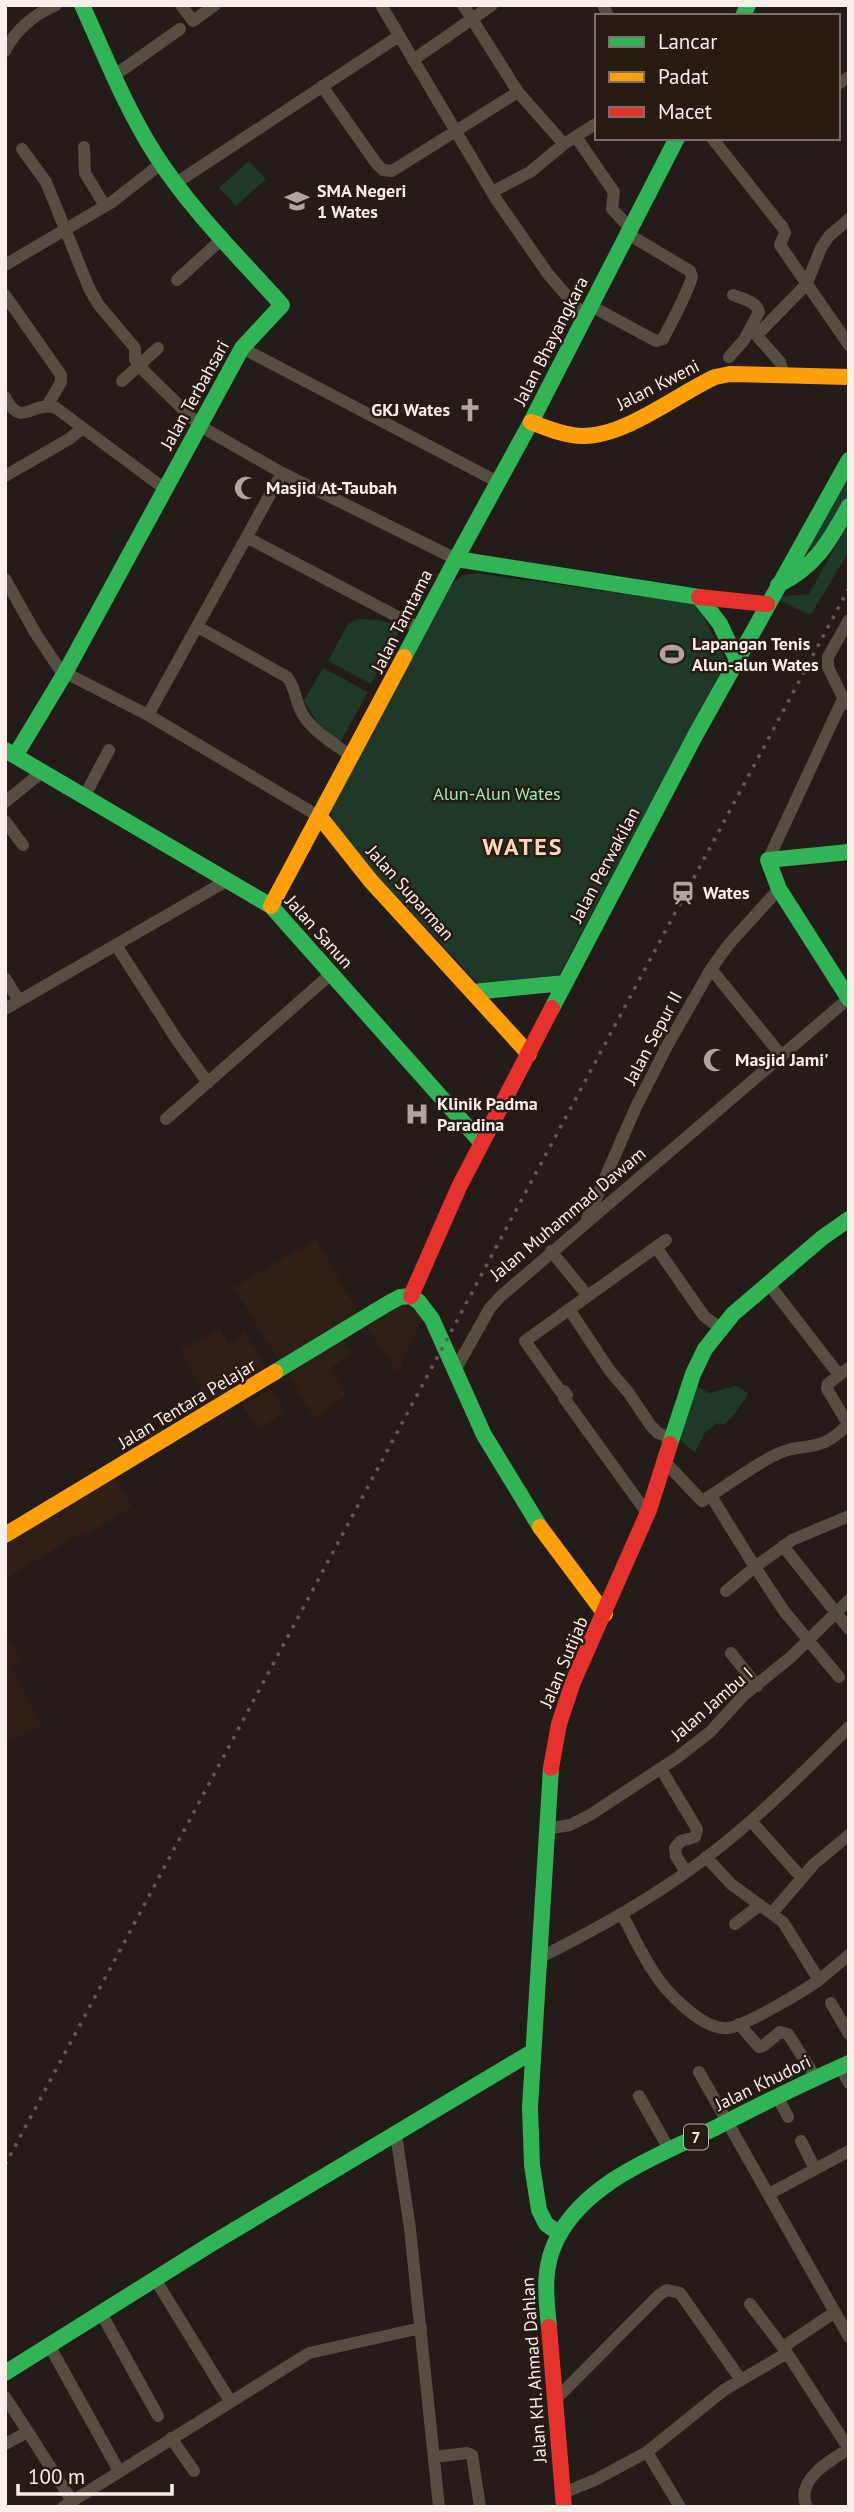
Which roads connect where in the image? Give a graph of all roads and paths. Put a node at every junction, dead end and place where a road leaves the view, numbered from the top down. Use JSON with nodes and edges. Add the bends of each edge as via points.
{"nodes":[{"id":1,"x":56,"y":5,"type":"edge"},
{"id":2,"x":82,"y":5,"type":"edge"},
{"id":3,"x":181,"y":5,"type":"edge"},
{"id":4,"x":215,"y":5,"type":"edge"},
{"id":5,"x":381,"y":5,"type":"edge"},
{"id":6,"x":463,"y":5,"type":"edge"},
{"id":7,"x":492,"y":5,"type":"edge"},
{"id":8,"x":471,"y":19,"type":"junction"},
{"id":9,"x":187,"y":25,"type":"junction"},
{"id":10,"x":399,"y":36,"type":"junction"},
{"id":11,"x":5,"y":51,"type":"edge"},
{"id":12,"x":413,"y":60,"type":"junction"},
{"id":13,"x":115,"y":75,"type":"junction"},
{"id":14,"x":322,"y":86,"type":"junction"},
{"id":15,"x":518,"y":92,"type":"junction"},
{"id":16,"x":595,"y":123,"type":"edge"},
{"id":17,"x":456,"y":131,"type":"junction"},
{"id":18,"x":576,"y":136,"type":"junction"},
{"id":19,"x":676,"y":140,"type":"edge"},
{"id":20,"x":714,"y":140,"type":"edge"},
{"id":21,"x":564,"y":144,"type":"junction"},
{"id":22,"x":84,"y":147,"type":"dead end"},
{"id":23,"x":22,"y":149,"type":"dead end"},
{"id":24,"x":162,"y":163,"type":"junction"},
{"id":25,"x":176,"y":183,"type":"junction"},
{"id":26,"x":492,"y":192,"type":"junction"},
{"id":27,"x":105,"y":206,"type":"junction"},
{"id":28,"x":849,"y":219,"type":"edge"},
{"id":29,"x":66,"y":230,"type":"junction"},
{"id":30,"x":629,"y":232,"type":"junction"},
{"id":31,"x":223,"y":238,"type":"junction"},
{"id":32,"x":5,"y":265,"type":"edge"},
{"id":33,"x":177,"y":280,"type":"dead end"},
{"id":34,"x":807,"y":282,"type":"junction"},
{"id":35,"x":5,"y":295,"type":"edge"},
{"id":36,"x":733,"y":295,"type":"dead end"},
{"id":37,"x":588,"y":312,"type":"junction"},
{"id":38,"x":754,"y":332,"type":"junction"},
{"id":39,"x":849,"y":345,"type":"edge"},
{"id":40,"x":158,"y":348,"type":"dead end"},
{"id":41,"x":242,"y":348,"type":"junction"},
{"id":42,"x":729,"y":358,"type":"dead end"},
{"id":43,"x":139,"y":366,"type":"junction"},
{"id":44,"x":784,"y":375,"type":"junction"},
{"id":45,"x":849,"y":377,"type":"edge"},
{"id":46,"x":122,"y":381,"type":"dead end"},
{"id":47,"x":5,"y":397,"type":"edge"},
{"id":48,"x":47,"y":406,"type":"junction"},
{"id":49,"x":531,"y":422,"type":"junction"},
{"id":50,"x":200,"y":426,"type":"junction"},
{"id":51,"x":83,"y":428,"type":"junction"},
{"id":52,"x":849,"y":460,"type":"edge"},
{"id":53,"x":282,"y":473,"type":"junction"},
{"id":54,"x":5,"y":475,"type":"edge"},
{"id":55,"x":498,"y":482,"type":"junction"},
{"id":56,"x":164,"y":489,"type":"junction"},
{"id":57,"x":849,"y":506,"type":"edge"},
{"id":58,"x":248,"y":538,"type":"junction"},
{"id":59,"x":456,"y":559,"type":"junction"},
{"id":60,"x":5,"y":579,"type":"edge"},
{"id":61,"x":778,"y":585,"type":"junction"},
{"id":62,"x":699,"y":597,"type":"junction"},
{"id":63,"x":767,"y":604,"type":"junction"},
{"id":64,"x":849,"y":620,"type":"edge"},
{"id":65,"x":198,"y":627,"type":"junction"},
{"id":66,"x":421,"y":629,"type":"junction"},
{"id":67,"x":736,"y":658,"type":"junction"},
{"id":68,"x":65,"y":673,"type":"junction"},
{"id":69,"x":846,"y":704,"type":"edge"},
{"id":70,"x":148,"y":715,"type":"junction"},
{"id":71,"x":109,"y":750,"type":"dead end"},
{"id":72,"x":10,"y":753,"type":"edge"},
{"id":73,"x":352,"y":757,"type":"junction"},
{"id":74,"x":42,"y":772,"type":"junction"},
{"id":75,"x":84,"y":797,"type":"junction"},
{"id":76,"x":5,"y":802,"type":"edge"},
{"id":77,"x":320,"y":817,"type":"junction"},
{"id":78,"x":5,"y":821,"type":"edge"},
{"id":79,"x":23,"y":845,"type":"dead end"},
{"id":80,"x":849,"y":852,"type":"edge"},
{"id":81,"x":768,"y":860,"type":"junction"},
{"id":82,"x":228,"y":880,"type":"junction"},
{"id":83,"x":779,"y":889,"type":"junction"},
{"id":84,"x":271,"y":906,"type":"junction"},
{"id":85,"x":116,"y":945,"type":"junction"},
{"id":86,"x":711,"y":969,"type":"junction"},
{"id":87,"x":331,"y":974,"type":"junction"},
{"id":88,"x":5,"y":978,"type":"edge"},
{"id":89,"x":565,"y":983,"type":"junction"},
{"id":90,"x":473,"y":992,"type":"junction"},
{"id":91,"x":849,"y":998,"type":"edge"},
{"id":92,"x":19,"y":1001,"type":"junction"},
{"id":93,"x":5,"y":1009,"type":"edge"},
{"id":94,"x":528,"y":1054,"type":"junction"},
{"id":95,"x":781,"y":1055,"type":"junction"},
{"id":96,"x":208,"y":1083,"type":"junction"},
{"id":97,"x":166,"y":1119,"type":"dead end"},
{"id":98,"x":481,"y":1142,"type":"junction"},
{"id":99,"x":849,"y":1219,"type":"edge"},
{"id":100,"x":586,"y":1222,"type":"junction"},
{"id":101,"x":551,"y":1251,"type":"junction"},
{"id":102,"x":768,"y":1283,"type":"junction"},
{"id":103,"x":587,"y":1295,"type":"junction"},
{"id":104,"x":411,"y":1296,"type":"junction"},
{"id":105,"x":569,"y":1309,"type":"junction"},
{"id":106,"x":720,"y":1328,"type":"junction"},
{"id":107,"x":844,"y":1371,"type":"edge"},
{"id":108,"x":454,"y":1372,"type":"junction"},
{"id":109,"x":673,"y":1439,"type":"junction"},
{"id":110,"x":666,"y":1462,"type":"junction"},
{"id":111,"x":711,"y":1496,"type":"junction"},
{"id":112,"x":647,"y":1514,"type":"junction"},
{"id":113,"x":849,"y":1516,"type":"edge"},
{"id":114,"x":5,"y":1535,"type":"edge"},
{"id":115,"x":783,"y":1546,"type":"junction"},
{"id":116,"x":755,"y":1567,"type":"junction"},
{"id":117,"x":726,"y":1591,"type":"dead end"},
{"id":118,"x":849,"y":1600,"type":"edge"},
{"id":119,"x":835,"y":1611,"type":"junction"},
{"id":120,"x":604,"y":1614,"type":"junction"},
{"id":121,"x":849,"y":1629,"type":"edge"},
{"id":122,"x":809,"y":1640,"type":"junction"},
{"id":123,"x":731,"y":1653,"type":"dead end"},
{"id":124,"x":839,"y":1677,"type":"dead end"},
{"id":125,"x":757,"y":1686,"type":"junction"},
{"id":126,"x":849,"y":1727,"type":"edge"},
{"id":127,"x":661,"y":1769,"type":"junction"},
{"id":128,"x":751,"y":1821,"type":"junction"},
{"id":129,"x":546,"y":1829,"type":"junction"},
{"id":130,"x":849,"y":1835,"type":"edge"},
{"id":131,"x":706,"y":1857,"type":"junction"},
{"id":132,"x":686,"y":1872,"type":"junction"},
{"id":133,"x":801,"y":1877,"type":"junction"},
{"id":134,"x":760,"y":1905,"type":"junction"},
{"id":135,"x":772,"y":1913,"type":"junction"},
{"id":136,"x":622,"y":1914,"type":"junction"},
{"id":137,"x":735,"y":1924,"type":"dead end"},
{"id":138,"x":849,"y":1955,"type":"edge"},
{"id":139,"x":539,"y":1958,"type":"junction"},
{"id":140,"x":819,"y":1980,"type":"junction"},
{"id":141,"x":831,"y":2003,"type":"dead end"},
{"id":142,"x":740,"y":2024,"type":"junction"},
{"id":143,"x":849,"y":2034,"type":"edge"},
{"id":144,"x":532,"y":2052,"type":"junction"},
{"id":145,"x":844,"y":2065,"type":"edge"},
{"id":146,"x":699,"y":2072,"type":"dead end"},
{"id":147,"x":816,"y":2078,"type":"junction"},
{"id":148,"x":849,"y":2082,"type":"edge"},
{"id":149,"x":639,"y":2096,"type":"dead end"},
{"id":150,"x":777,"y":2096,"type":"junction"},
{"id":151,"x":788,"y":2118,"type":"dead end"},
{"id":152,"x":726,"y":2122,"type":"junction"},
{"id":153,"x":396,"y":2134,"type":"junction"},
{"id":154,"x":801,"y":2141,"type":"dead end"},
{"id":155,"x":670,"y":2151,"type":"junction"},
{"id":156,"x":849,"y":2151,"type":"edge"},
{"id":157,"x":816,"y":2169,"type":"junction"},
{"id":158,"x":769,"y":2194,"type":"junction"},
{"id":159,"x":560,"y":2234,"type":"junction"},
{"id":160,"x":155,"y":2279,"type":"junction"},
{"id":161,"x":750,"y":2304,"type":"dead end"},
{"id":162,"x":835,"y":2312,"type":"junction"},
{"id":163,"x":101,"y":2313,"type":"junction"},
{"id":164,"x":421,"y":2328,"type":"junction"},
{"id":165,"x":849,"y":2337,"type":"edge"},
{"id":166,"x":49,"y":2345,"type":"junction"},
{"id":167,"x":785,"y":2350,"type":"junction"},
{"id":168,"x":5,"y":2373,"type":"edge"},
{"id":169,"x":741,"y":2380,"type":"junction"},
{"id":170,"x":5,"y":2397,"type":"edge"},
{"id":171,"x":230,"y":2401,"type":"junction"},
{"id":172,"x":554,"y":2402,"type":"junction"},
{"id":173,"x":158,"y":2416,"type":"dead end"},
{"id":174,"x":29,"y":2432,"type":"junction"},
{"id":175,"x":171,"y":2438,"type":"junction"},
{"id":176,"x":5,"y":2444,"type":"edge"},
{"id":177,"x":647,"y":2452,"type":"junction"},
{"id":178,"x":434,"y":2457,"type":"junction"},
{"id":179,"x":119,"y":2471,"type":"junction"},
{"id":180,"x":194,"y":2471,"type":"dead end"},
{"id":181,"x":564,"y":2500,"type":"edge"},
{"id":182,"x":68,"y":2504,"type":"edge"},
{"id":183,"x":439,"y":2507,"type":"edge"},
{"id":184,"x":480,"y":2507,"type":"edge"},
{"id":185,"x":680,"y":2507,"type":"edge"},
{"id":186,"x":807,"y":2507,"type":"edge"}],
"edges":[{"from":1,"to":11,"type":"street","via":[[21,27]]},
{"from":2,"to":13,"type":"main road","name":"Jalan Terbahsari"},
{"from":3,"to":9,"type":"street"},
{"from":4,"to":9,"type":"street"},
{"from":5,"to":10,"type":"street"},
{"from":6,"to":8,"type":"street"},
{"from":7,"to":8,"type":"street"},
{"from":8,"to":12,"type":"street"},
{"from":8,"to":15,"type":"street"},
{"from":9,"to":13,"type":"street"},
{"from":10,"to":12,"type":"street"},
{"from":10,"to":14,"type":"street"},
{"from":12,"to":17,"type":"street"},
{"from":13,"to":24,"type":"main road","name":"Jalan Terbahsari"},
{"from":14,"to":17,"type":"street","via":[[376,163],[388,171]]},
{"from":14,"to":25,"type":"street"},
{"from":15,"to":17,"type":"street"},
{"from":15,"to":21,"type":"street"},
{"from":16,"to":18,"type":"street"},
{"from":17,"to":26,"type":"street"},
{"from":18,"to":21,"type":"street"},
{"from":18,"to":30,"type":"street","via":[[614,192],[612,205]]},
{"from":19,"to":30,"type":"main road","name":"Jalan Bhayangkara"},
{"from":20,"to":34,"type":"street","via":[[783,228],[780,245]]},
{"from":21,"to":26,"type":"street","via":[[530,172]]},
{"from":22,"to":27,"type":"street","via":[[85,173]]},
{"from":23,"to":29,"type":"street","via":[[46,183]]},
{"from":24,"to":25,"type":"main road","name":"Jalan Terbahsari"},
{"from":24,"to":27,"type":"street"},
{"from":25,"to":31,"type":"main road","name":"Jalan Terbahsari"},
{"from":26,"to":37,"type":"street","via":[[529,248]]},
{"from":27,"to":29,"type":"street"},
{"from":28,"to":34,"type":"street","via":[[829,236]]},
{"from":29,"to":32,"type":"street"},
{"from":29,"to":43,"type":"street","via":[[89,288],[135,348]]},
{"from":30,"to":37,"type":"main road","name":"Jalan Bhayangkara"},
{"from":30,"to":37,"type":"street","via":[[690,271],[689,288],[674,318],[663,339],[656,341]]},
{"from":31,"to":33,"type":"street"},
{"from":31,"to":41,"type":"main road","name":"Jalan Terbahsari","via":[[282,306]]},
{"from":34,"to":38,"type":"street"},
{"from":34,"to":39,"type":"street"},
{"from":35,"to":48,"type":"street","via":[[61,375]]},
{"from":36,"to":38,"type":"street","via":[[759,309]]},
{"from":37,"to":49,"type":"main road","name":"Jalan Bhayangkara"},
{"from":38,"to":42,"type":"street"},
{"from":38,"to":44,"type":"street","via":[[780,362]]},
{"from":40,"to":43,"type":"street"},
{"from":41,"to":50,"type":"main road","name":"Jalan Terbahsari"},
{"from":41,"to":55,"type":"street"},
{"from":43,"to":46,"type":"street"},
{"from":43,"to":50,"type":"street"},
{"from":44,"to":45,"type":"main road","name":"Jalan Kweni"},
{"from":44,"to":49,"type":"main road","name":"Jalan Kweni","via":[[715,377],[597,435],[573,435]]},
{"from":47,"to":48,"type":"street","via":[[19,414]]},
{"from":48,"to":51,"type":"street"},
{"from":49,"to":55,"type":"main road","name":"Jalan Bhayangkara"},
{"from":50,"to":53,"type":"street"},
{"from":50,"to":56,"type":"main road","name":"Jalan Terbahsari"},
{"from":51,"to":54,"type":"street"},
{"from":51,"to":56,"type":"street"},
{"from":52,"to":61,"type":"main road","name":"Jalan Perwakilan"},
{"from":53,"to":58,"type":"street"},
{"from":53,"to":59,"type":"street"},
{"from":55,"to":59,"type":"main road","name":"Jalan Bhayangkara"},
{"from":56,"to":68,"type":"main road","name":"Jalan Terbahsari"},
{"from":57,"to":61,"type":"main road","via":[[819,559],[798,577]]},
{"from":58,"to":65,"type":"street"},
{"from":58,"to":66,"type":"street"},
{"from":59,"to":62,"type":"main road","name":"Jalan Tamtama"},
{"from":59,"to":66,"type":"main road","name":"Jalan Tamtama"},
{"from":60,"to":68,"type":"street"},
{"from":61,"to":63,"type":"main road","name":"Jalan Perwakilan"},
{"from":62,"to":63,"type":"main road","name":"Jalan Tamtama"},
{"from":62,"to":67,"type":"main road"},
{"from":63,"to":67,"type":"main road","name":"Jalan Perwakilan"},
{"from":64,"to":69,"type":"street","via":[[828,657],[828,667]]},
{"from":65,"to":70,"type":"street"},
{"from":65,"to":73,"type":"street","via":[[287,677],[303,715]]},
{"from":66,"to":73,"type":"main road","name":"Jalan Tamtama"},
{"from":67,"to":89,"type":"main road","name":"Jalan Perwakilan"},
{"from":68,"to":70,"type":"street"},
{"from":68,"to":72,"type":"main road","name":"Jalan Terbahsari"},
{"from":69,"to":81,"type":"street"},
{"from":70,"to":77,"type":"street"},
{"from":71,"to":75,"type":"street"},
{"from":72,"to":74,"type":"main road","name":"Jalan Sanun"},
{"from":73,"to":77,"type":"main road","name":"Jalan Tamtama"},
{"from":74,"to":75,"type":"main road","name":"Jalan Sanun"},
{"from":74,"to":76,"type":"street"},
{"from":75,"to":82,"type":"main road","name":"Jalan Sanun"},
{"from":77,"to":84,"type":"main road","name":"Jalan Tamtama"},
{"from":77,"to":90,"type":"main road","name":"Jalan Suparman","via":[[370,880]]},
{"from":78,"to":79,"type":"street"},
{"from":80,"to":81,"type":"main road"},
{"from":81,"to":83,"type":"main road"},
{"from":82,"to":84,"type":"main road","name":"Jalan Sanun"},
{"from":82,"to":85,"type":"street"},
{"from":83,"to":86,"type":"street","name":"Jalan Sepur II"},
{"from":83,"to":91,"type":"main road"},
{"from":84,"to":87,"type":"main road","name":"Jalan Sanun"},
{"from":85,"to":92,"type":"street"},
{"from":85,"to":96,"type":"street"},
{"from":86,"to":95,"type":"street"},
{"from":86,"to":100,"type":"street","name":"Jalan Sepur II","via":[[636,1107]]},
{"from":87,"to":96,"type":"street"},
{"from":87,"to":98,"type":"main road","name":"Jalan Sanun"},
{"from":88,"to":92,"type":"street"},
{"from":89,"to":90,"type":"main road"},
{"from":89,"to":94,"type":"main road","name":"Jalan Perwakilan"},
{"from":90,"to":94,"type":"main road","name":"Jalan Suparman"},
{"from":91,"to":95,"type":"street","name":"Jalan Muhammad Dawam"},
{"from":92,"to":93,"type":"street"},
{"from":94,"to":98,"type":"main road","name":"Jalan Perwakilan"},
{"from":95,"to":100,"type":"street","name":"Jalan Muhammad Dawam"},
{"from":96,"to":97,"type":"street"},
{"from":98,"to":104,"type":"main road","name":"Jalan Perwakilan"},
{"from":99,"to":102,"type":"main road","name":"Jalan Sutijab"},
{"from":100,"to":101,"type":"street","name":"Jalan Muhammad Dawam"},
{"from":101,"to":103,"type":"street"},
{"from":101,"to":108,"type":"street","name":"Jalan Muhammad Dawam","via":[[489,1308]]},
{"from":102,"to":106,"type":"main road","name":"Jalan Sutijab"},
{"from":102,"to":107,"type":"street"},
{"from":103,"to":105,"type":"street"},
{"from":103,"to":106,"type":"street","via":[[661,1244],[704,1317]]},
{"from":104,"to":108,"type":"main road","via":[[421,1302]]},
{"from":104,"to":114,"type":"main road","name":"Jalan Tentara Pelajar","via":[[387,1304]]},
{"from":105,"to":109,"type":"street","via":[[651,1426]]},
{"from":105,"to":112,"type":"street","via":[[525,1341]]},
{"from":106,"to":109,"type":"main road","name":"Jalan Sutijab","via":[[693,1374]]},
{"from":107,"to":111,"type":"street","via":[[827,1386],[848,1423],[836,1436],[820,1446],[772,1457]]},
{"from":108,"to":120,"type":"main road","via":[[513,1489]]},
{"from":109,"to":110,"type":"main road","name":"Jalan Sutijab"},
{"from":110,"to":111,"type":"street","via":[[702,1501]]},
{"from":110,"to":112,"type":"main road","name":"Jalan Sutijab"},
{"from":111,"to":116,"type":"street"},
{"from":112,"to":120,"type":"main road","name":"Jalan Sutijab"},
{"from":113,"to":115,"type":"street"},
{"from":115,"to":116,"type":"street"},
{"from":115,"to":119,"type":"street"},
{"from":116,"to":117,"type":"street"},
{"from":116,"to":122,"type":"street"},
{"from":118,"to":119,"type":"street","name":"Jalan Jambu I"},
{"from":119,"to":121,"type":"street"},
{"from":119,"to":122,"type":"street","name":"Jalan Jambu I"},
{"from":120,"to":129,"type":"main road","name":"Jalan Sutijab","via":[[559,1724]]},
{"from":122,"to":124,"type":"street"},
{"from":122,"to":125,"type":"street","name":"Jalan Jambu I"},
{"from":123,"to":125,"type":"street"},
{"from":125,"to":127,"type":"street","name":"Jalan Jambu I","via":[[710,1732]]},
{"from":126,"to":128,"type":"street"},
{"from":127,"to":129,"type":"street","name":"Jalan Jambu I","via":[[590,1815]]},
{"from":127,"to":132,"type":"street","via":[[697,1829],[695,1836],[681,1841],[674,1851]]},
{"from":128,"to":131,"type":"street"},
{"from":128,"to":133,"type":"street"},
{"from":129,"to":139,"type":"main road","name":"Jalan Sutijab"},
{"from":130,"to":133,"type":"street"},
{"from":131,"to":132,"type":"street"},
{"from":131,"to":134,"type":"street","via":[[731,1884]]},
{"from":132,"to":136,"type":"street"},
{"from":133,"to":135,"type":"street"},
{"from":134,"to":135,"type":"street"},
{"from":134,"to":137,"type":"street"},
{"from":135,"to":140,"type":"street","via":[[783,1922]]},
{"from":136,"to":139,"type":"street"},
{"from":136,"to":142,"type":"street","via":[[653,1972],[670,1993],[711,2025],[728,2028]]},
{"from":138,"to":140,"type":"street"},
{"from":139,"to":144,"type":"main road","name":"Jalan Sutijab"},
{"from":140,"to":142,"type":"street"},
{"from":141,"to":143,"type":"street"},
{"from":142,"to":147,"type":"street","via":[[759,2047],[780,2032],[788,2034]]},
{"from":144,"to":153,"type":"main road"},
{"from":144,"to":159,"type":"main road","name":"Jalan Sutijab","via":[[536,2198],[543,2220]]},
{"from":145,"to":147,"type":"main road","name":"Jalan Khudori","number":"7"},
{"from":145,"to":148,"type":"street"},
{"from":146,"to":152,"type":"street"},
{"from":147,"to":150,"type":"main road","name":"Jalan Khudori","number":"7"},
{"from":149,"to":155,"type":"street"},
{"from":150,"to":151,"type":"street"},
{"from":150,"to":152,"type":"main road","name":"Jalan Khudori","number":"7"},
{"from":152,"to":155,"type":"main road","name":"Jalan Khudori","number":"7"},
{"from":152,"to":158,"type":"street"},
{"from":153,"to":160,"type":"main road"},
{"from":153,"to":164,"type":"street"},
{"from":154,"to":157,"type":"street"},
{"from":155,"to":159,"type":"main road","name":"Jalan Khudori","number":"7","via":[[615,2180],[572,2215]]},
{"from":156,"to":157,"type":"street"},
{"from":157,"to":158,"type":"street"},
{"from":158,"to":162,"type":"street"},
{"from":159,"to":172,"type":"main road","name":"Jalan KH. Ahmad Dahlan","number":"7","via":[[546,2267],[545,2286]]},
{"from":160,"to":163,"type":"main road"},
{"from":160,"to":171,"type":"street"},
{"from":161,"to":167,"type":"street"},
{"from":162,"to":165,"type":"street"},
{"from":162,"to":167,"type":"street"},
{"from":163,"to":166,"type":"main road"},
{"from":163,"to":173,"type":"street"},
{"from":164,"to":171,"type":"street","via":[[309,2353]]},
{"from":164,"to":178,"type":"street"},
{"from":166,"to":168,"type":"main road"},
{"from":166,"to":179,"type":"street"},
{"from":167,"to":169,"type":"street"},
{"from":167,"to":186,"type":"street","via":[[849,2449],[824,2465],[804,2489]]},
{"from":169,"to":172,"type":"street","via":[[680,2293],[667,2290]]},
{"from":169,"to":177,"type":"street"},
{"from":170,"to":174,"type":"street"},
{"from":171,"to":175,"type":"street"},
{"from":172,"to":181,"type":"main road","name":"Jalan KH. Ahmad Dahlan","number":"7"},
{"from":174,"to":176,"type":"street"},
{"from":174,"to":182,"type":"street"},
{"from":175,"to":179,"type":"street"},
{"from":175,"to":180,"type":"street"},
{"from":177,"to":181,"type":"street"},
{"from":177,"to":185,"type":"street"},
{"from":178,"to":183,"type":"street"},
{"from":178,"to":184,"type":"street","via":[[472,2455]]},
{"from":179,"to":182,"type":"street"}]}
